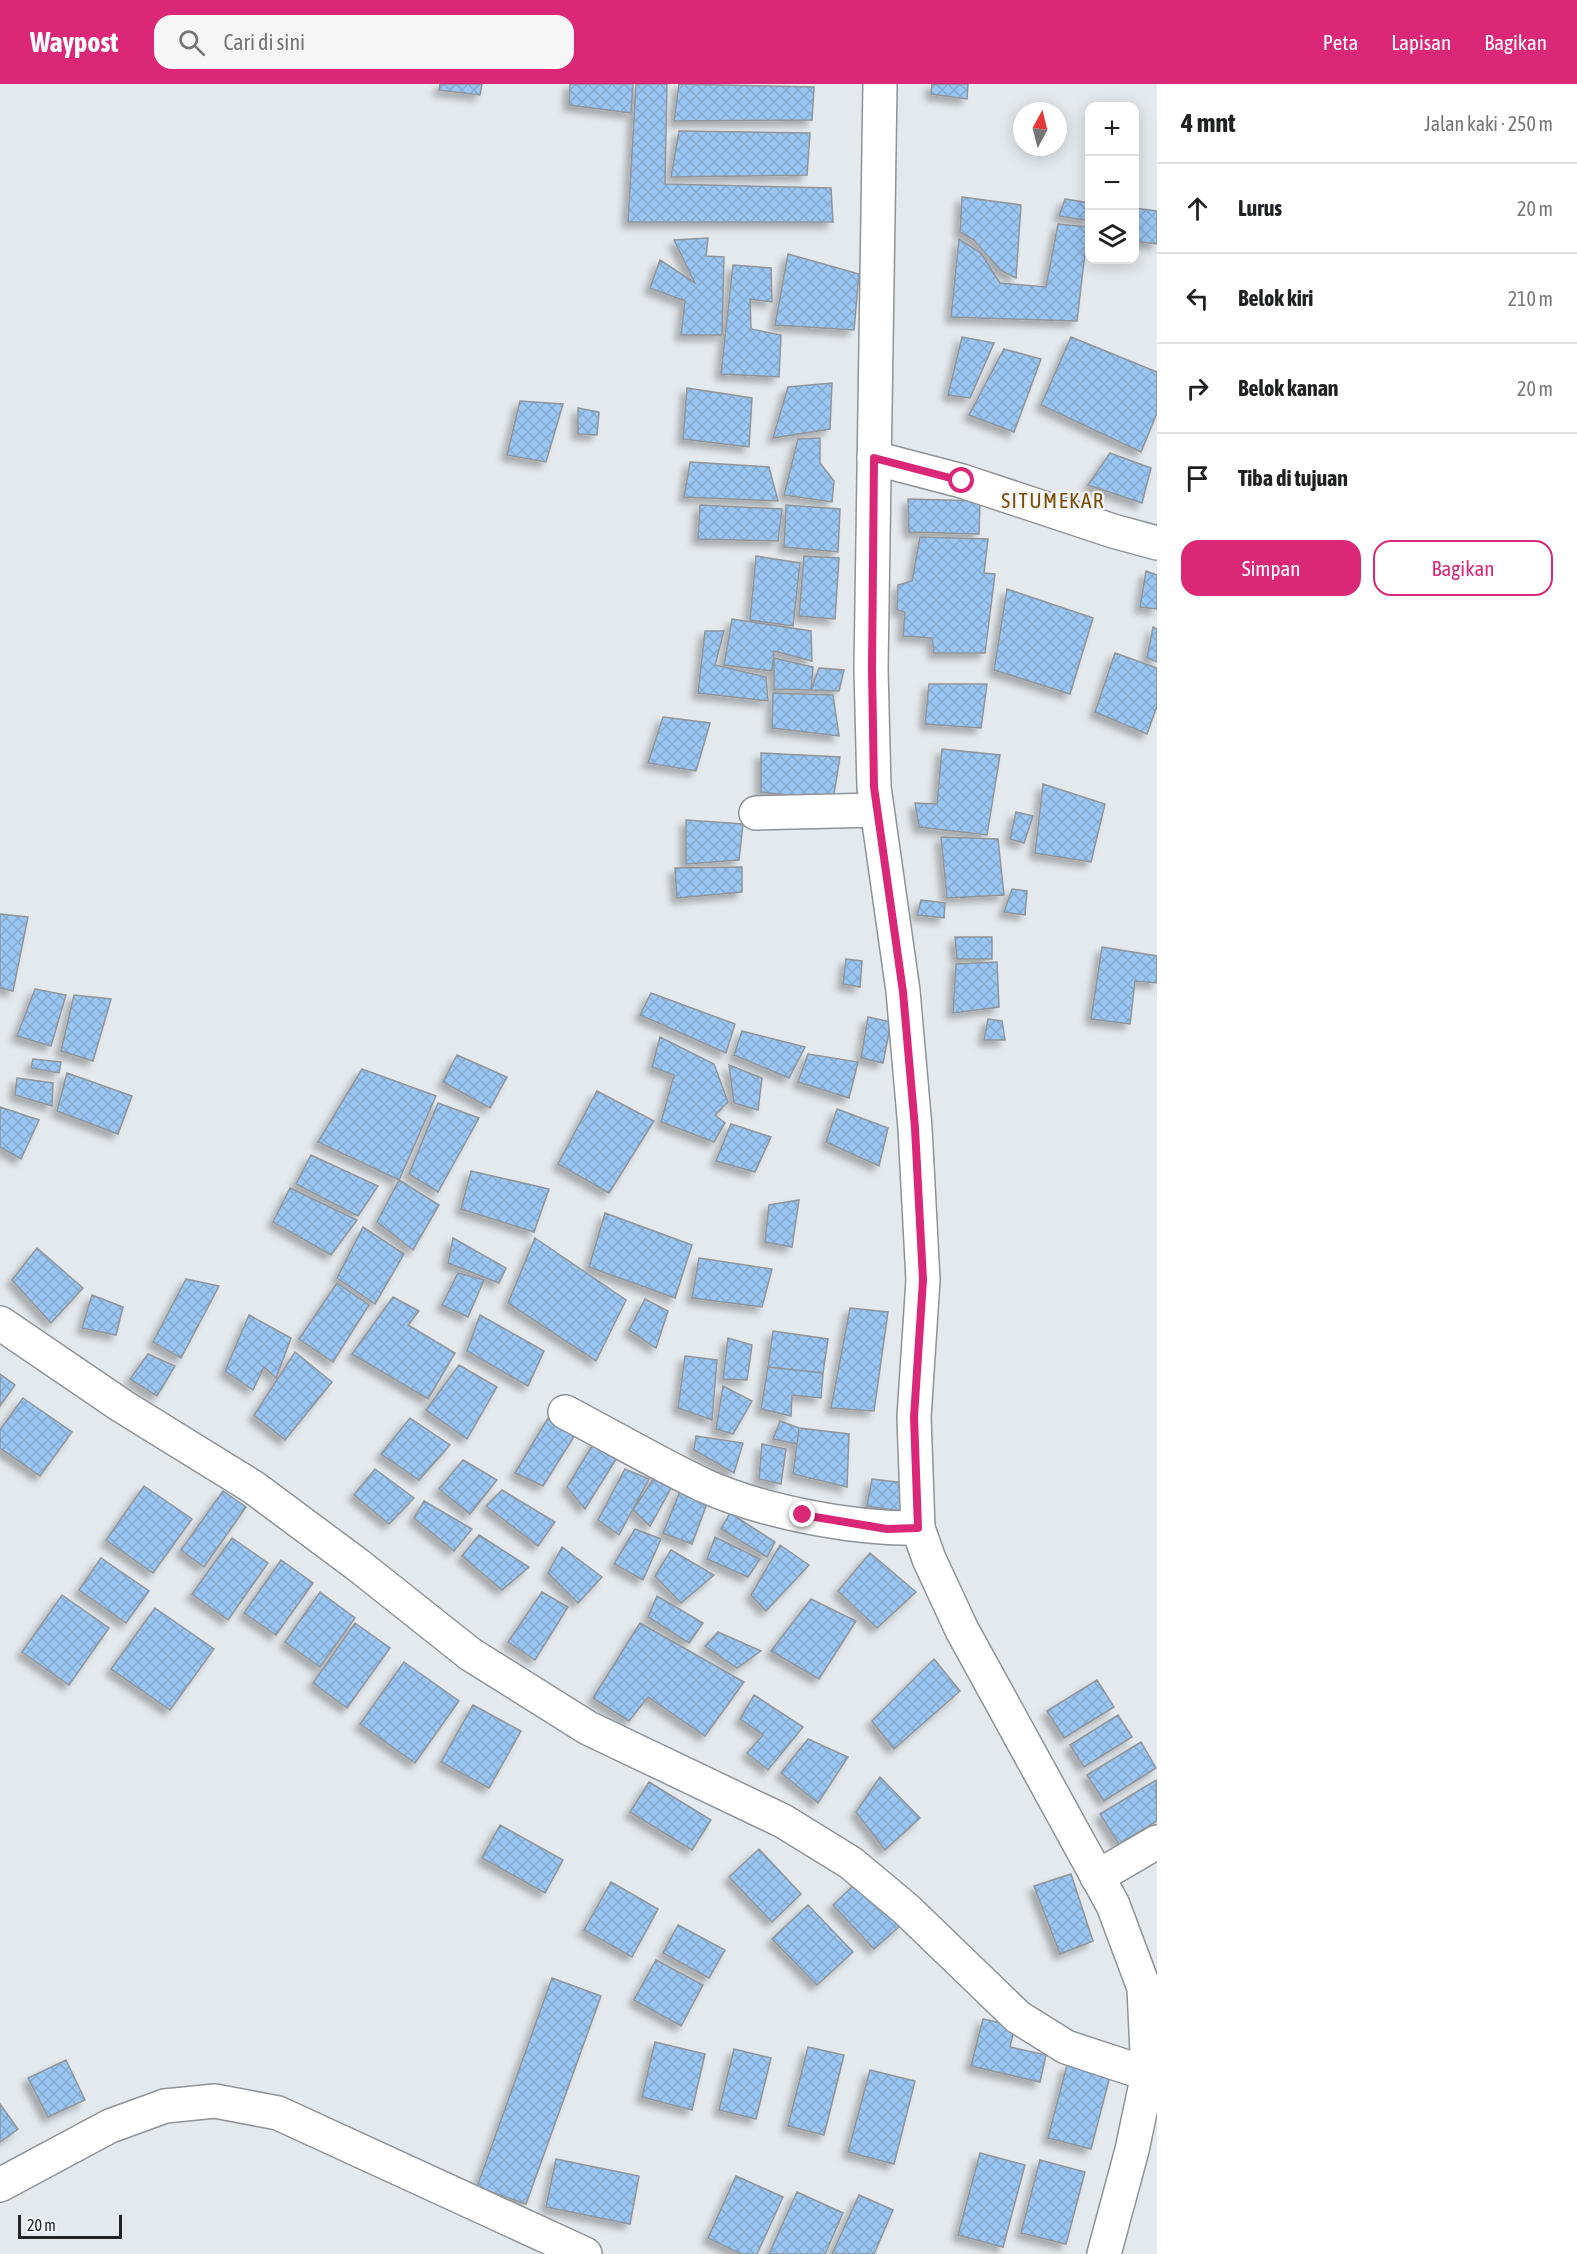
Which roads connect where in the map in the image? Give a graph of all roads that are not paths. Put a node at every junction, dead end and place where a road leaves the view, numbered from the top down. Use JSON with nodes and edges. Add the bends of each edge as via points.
{"nodes":[{"id":1,"x":880,"y":84,"type":"edge"},
{"id":2,"x":874,"y":458,"type":"junction"},
{"id":3,"x":1157,"y":543,"type":"edge"},
{"id":4,"x":878,"y":810,"type":"junction"},
{"id":5,"x":756,"y":813,"type":"dead end"},
{"id":6,"x":0,"y":1323,"type":"edge"},
{"id":7,"x":565,"y":1413,"type":"dead end"},
{"id":8,"x":918,"y":1528,"type":"junction"},
{"id":9,"x":1157,"y":1842,"type":"edge"},
{"id":10,"x":1097,"y":1877,"type":"junction"},
{"id":11,"x":1148,"y":2074,"type":"junction"},
{"id":12,"x":0,"y":2185,"type":"edge"},
{"id":13,"x":585,"y":2254,"type":"edge"},
{"id":14,"x":1104,"y":2254,"type":"edge"}],
"edges":[{"from":1,"to":2,"type":"street"},
{"from":2,"to":3,"type":"street","via":[[962,481]]},
{"from":2,"to":4,"type":"street","via":[[872,669],[874,787]]},
{"from":4,"to":5,"type":"street"},
{"from":4,"to":8,"type":"street","via":[[903,992],[915,1128],[923,1280],[914,1417]]},
{"from":6,"to":11,"type":"street","via":[[122,1406],[253,1487],[470,1654],[588,1728],[783,1821],[851,1863],[906,1909],[1018,2017],[1066,2047]]},
{"from":7,"to":8,"type":"street","via":[[705,1485],[759,1504],[860,1525]]},
{"from":8,"to":10,"type":"street","via":[[962,1630]]},
{"from":9,"to":10,"type":"street"},
{"from":10,"to":11,"type":"street","via":[[1113,1905],[1144,1988]]},
{"from":11,"to":14,"type":"street"},
{"from":12,"to":13,"type":"street","via":[[110,2126],[165,2106],[216,2101],[278,2113]]}]}
